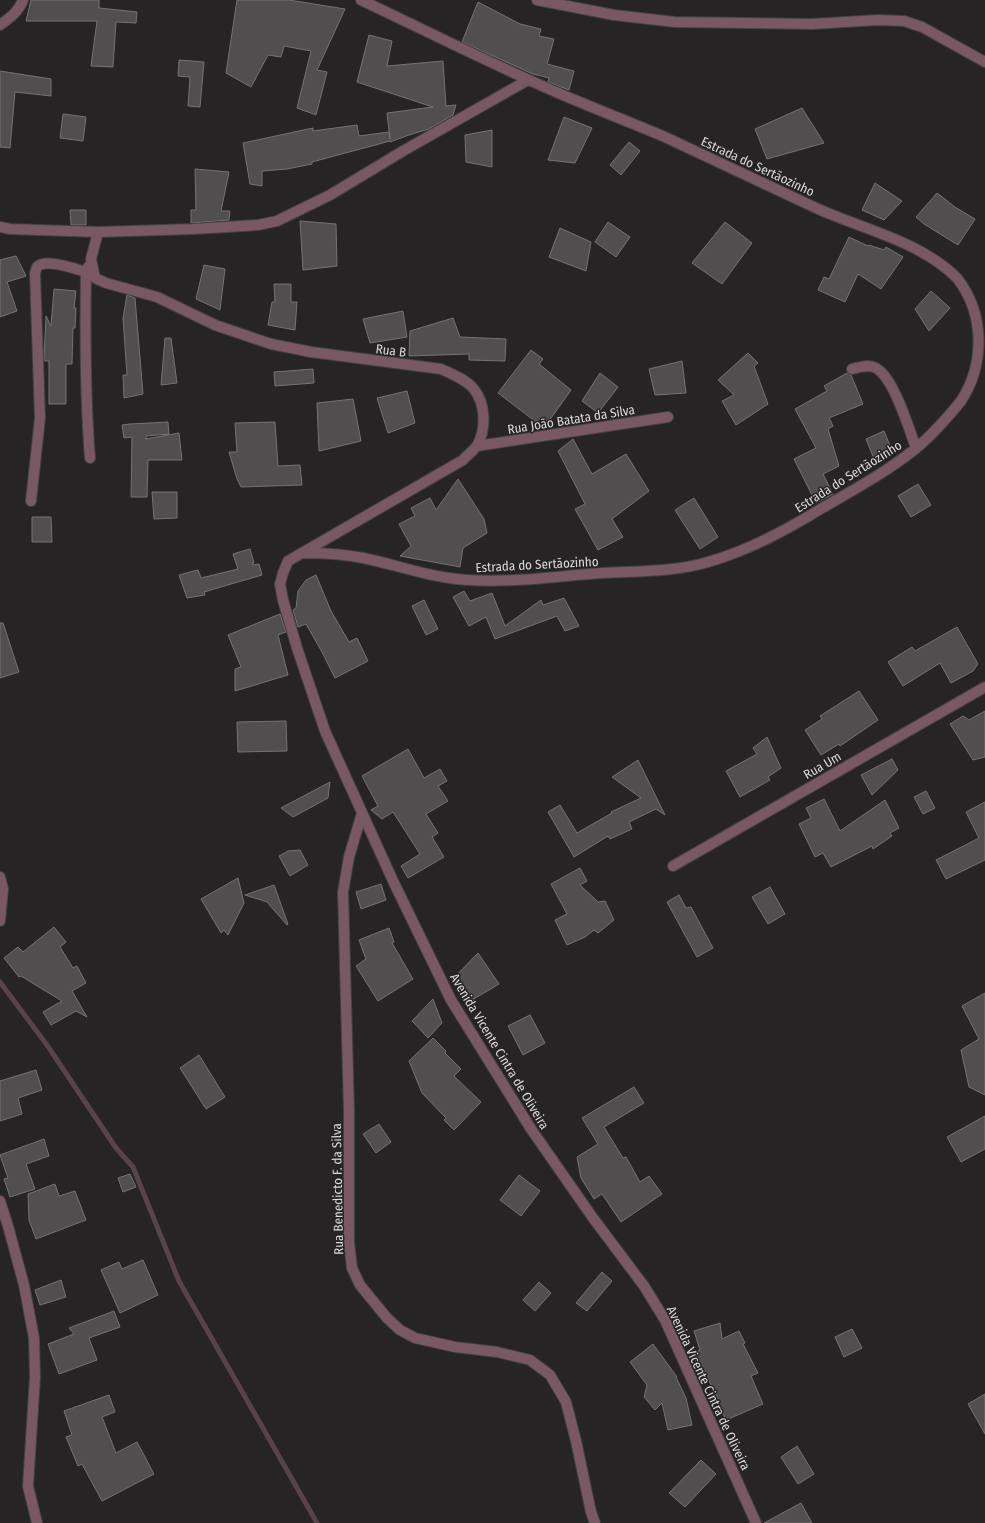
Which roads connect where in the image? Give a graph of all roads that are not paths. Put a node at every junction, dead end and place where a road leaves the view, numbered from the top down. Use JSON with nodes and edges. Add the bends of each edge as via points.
{"nodes":[{"id":1,"x":23,"y":0,"type":"edge"},
{"id":2,"x":361,"y":0,"type":"edge"},
{"id":3,"x":537,"y":0,"type":"edge"},
{"id":4,"x":0,"y":25,"type":"edge"},
{"id":5,"x":985,"y":62,"type":"edge"},
{"id":6,"x":528,"y":80,"type":"junction"},
{"id":7,"x":0,"y":227,"type":"edge"},
{"id":8,"x":98,"y":232,"type":"junction"},
{"id":9,"x":91,"y":259,"type":"junction"},
{"id":10,"x":86,"y":272,"type":"junction"},
{"id":11,"x":852,"y":369,"type":"dead end"},
{"id":12,"x":668,"y":417,"type":"dead end"},
{"id":13,"x":477,"y":446,"type":"junction"},
{"id":14,"x":916,"y":448,"type":"junction"},
{"id":15,"x":90,"y":458,"type":"dead end"},
{"id":16,"x":31,"y":500,"type":"dead end"},
{"id":17,"x":303,"y":553,"type":"junction"},
{"id":18,"x":985,"y":687,"type":"edge"},
{"id":19,"x":362,"y":813,"type":"junction"},
{"id":20,"x":673,"y":866,"type":"dead end"},
{"id":21,"x":0,"y":877,"type":"edge"},
{"id":22,"x":0,"y":921,"type":"edge"},
{"id":23,"x":0,"y":1202,"type":"edge"},
{"id":24,"x":37,"y":1523,"type":"edge"},
{"id":25,"x":595,"y":1523,"type":"edge"},
{"id":26,"x":756,"y":1523,"type":"edge"}],
"edges":[{"from":1,"to":4,"type":"street","via":[[18,10]]},
{"from":2,"to":6,"type":"street","name":"Estrada do Sertãozinho"},
{"from":3,"to":5,"type":"street","via":[[614,15],[675,22],[812,24],[904,21],[922,27]]},
{"from":6,"to":8,"type":"street","via":[[330,195],[277,221],[194,230]]},
{"from":6,"to":14,"type":"street","name":"Estrada do Sertãozinho","via":[[663,137],[830,215],[901,241],[932,258],[957,278],[971,296],[983,320],[984,356],[969,392]]},
{"from":7,"to":8,"type":"street"},
{"from":8,"to":9,"type":"street","name":"Rua B"},
{"from":9,"to":10,"type":"street"},
{"from":9,"to":13,"type":"street","name":"Rua B","via":[[95,278],[156,297],[215,325],[271,344],[311,352],[441,369],[460,378],[473,388],[480,400],[483,430]]},
{"from":10,"to":15,"type":"street","via":[[85,360]]},
{"from":10,"to":16,"type":"street","via":[[50,263],[37,267],[35,273],[40,418]]},
{"from":11,"to":14,"type":"street","via":[[867,366],[882,373],[898,399]]},
{"from":12,"to":13,"type":"street","name":"Rua João Batata da Silva"},
{"from":13,"to":17,"type":"street","name":"Rua B","via":[[463,460]]},
{"from":14,"to":17,"type":"street","name":"Estrada do Sertãozinho","via":[[874,478],[790,527],[742,550],[706,563],[661,570],[504,581],[464,580],[422,573],[365,558],[329,553]]},
{"from":17,"to":19,"type":"street","name":"Avenida Vicente Cintra de Oliveira","via":[[288,561],[282,573],[282,600],[325,731]]},
{"from":18,"to":20,"type":"street","name":"Rua Um"},
{"from":19,"to":25,"type":"street","name":"Rua Benedicto F. da Silva","via":[[349,856],[343,892],[349,1111],[349,1242],[352,1268],[360,1285],[400,1330],[415,1338],[530,1360],[550,1375],[566,1402]]},
{"from":19,"to":26,"type":"street","name":"Avenida Vicente Cintra de Oliveira","via":[[451,1000],[531,1129],[644,1286],[665,1320]]},
{"from":21,"to":22,"type":"street","via":[[3,889]]},
{"from":23,"to":24,"type":"street","via":[[24,1285],[34,1338],[35,1377],[28,1486]]}]}
